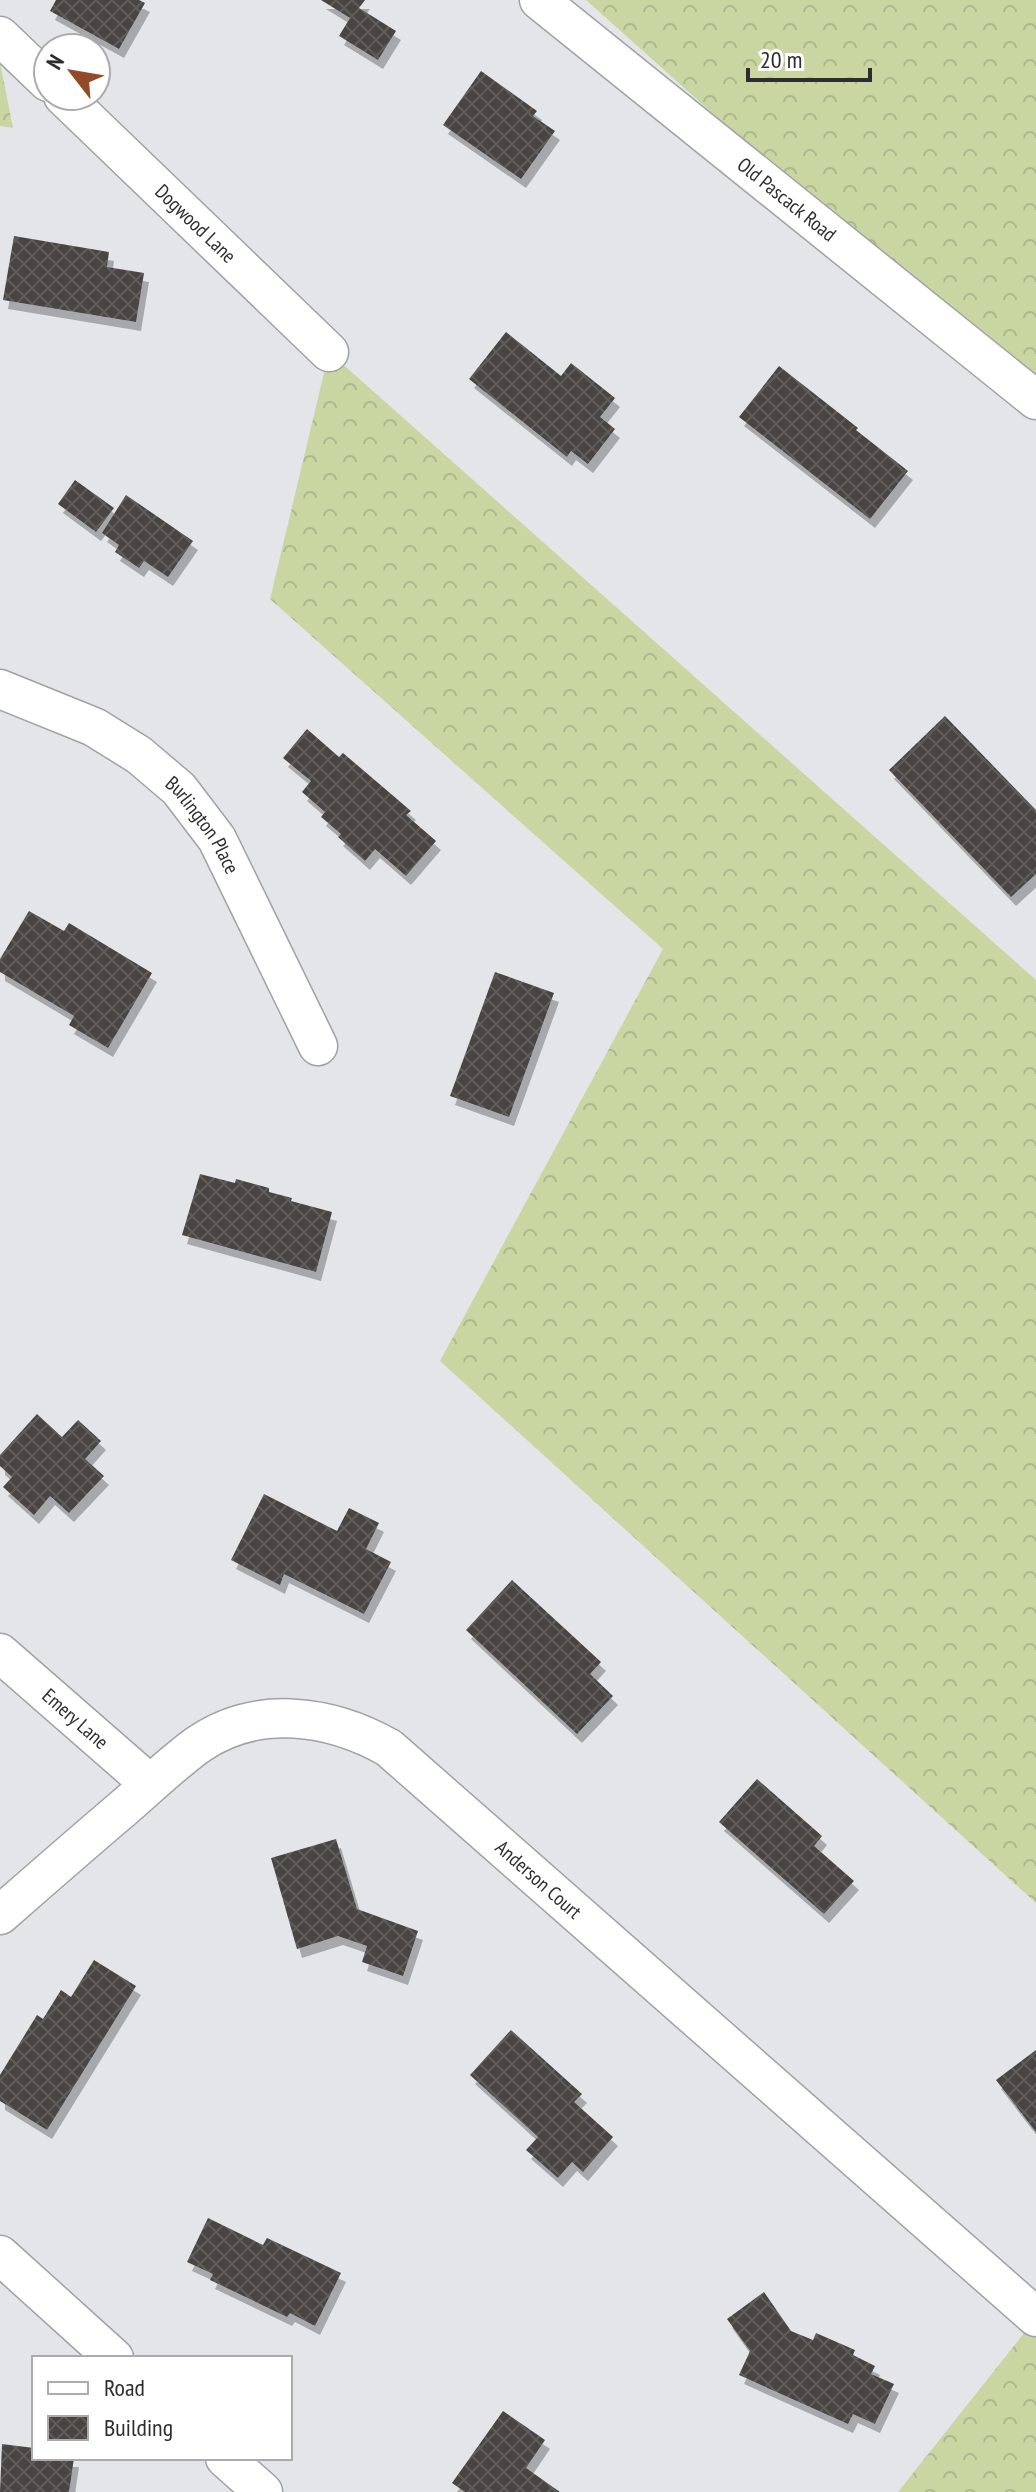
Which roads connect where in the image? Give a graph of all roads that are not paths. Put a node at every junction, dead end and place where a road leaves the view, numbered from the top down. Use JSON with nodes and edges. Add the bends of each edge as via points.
{"nodes":[{"id":1,"x":539,"y":0,"type":"edge"},
{"id":2,"x":0,"y":36,"type":"edge"},
{"id":3,"x":32,"y":67,"type":"edge"},
{"id":4,"x":80,"y":112,"type":"edge"},
{"id":5,"x":329,"y":352,"type":"dead end"},
{"id":6,"x":1036,"y":400,"type":"edge"},
{"id":7,"x":0,"y":689,"type":"edge"},
{"id":8,"x":318,"y":1046,"type":"dead end"},
{"id":9,"x":0,"y":1653,"type":"edge"},
{"id":10,"x":150,"y":1784,"type":"junction"},
{"id":11,"x":0,"y":1915,"type":"edge"},
{"id":12,"x":0,"y":2255,"type":"edge"},
{"id":13,"x":1036,"y":2317,"type":"edge"},
{"id":14,"x":112,"y":2356,"type":"edge"},
{"id":15,"x":227,"y":2460,"type":"edge"},
{"id":16,"x":263,"y":2492,"type":"edge"}],
"edges":[{"from":1,"to":6,"type":"street","name":"Old Pascack Road"},
{"from":2,"to":3,"type":"street"},
{"from":4,"to":5,"type":"street","name":"Dogwood Lane"},
{"from":7,"to":8,"type":"street","name":"Burlington Place","via":[[94,727],[179,789],[217,839]]},
{"from":9,"to":10,"type":"street","name":"Emery Lane"},
{"from":10,"to":11,"type":"street","name":"Anderson Court"},
{"from":10,"to":13,"type":"street","name":"Anderson Court","via":[[201,1743],[242,1725],[283,1718],[321,1720],[361,1732],[389,1748]]},
{"from":12,"to":14,"type":"street"},
{"from":15,"to":16,"type":"street"}]}
